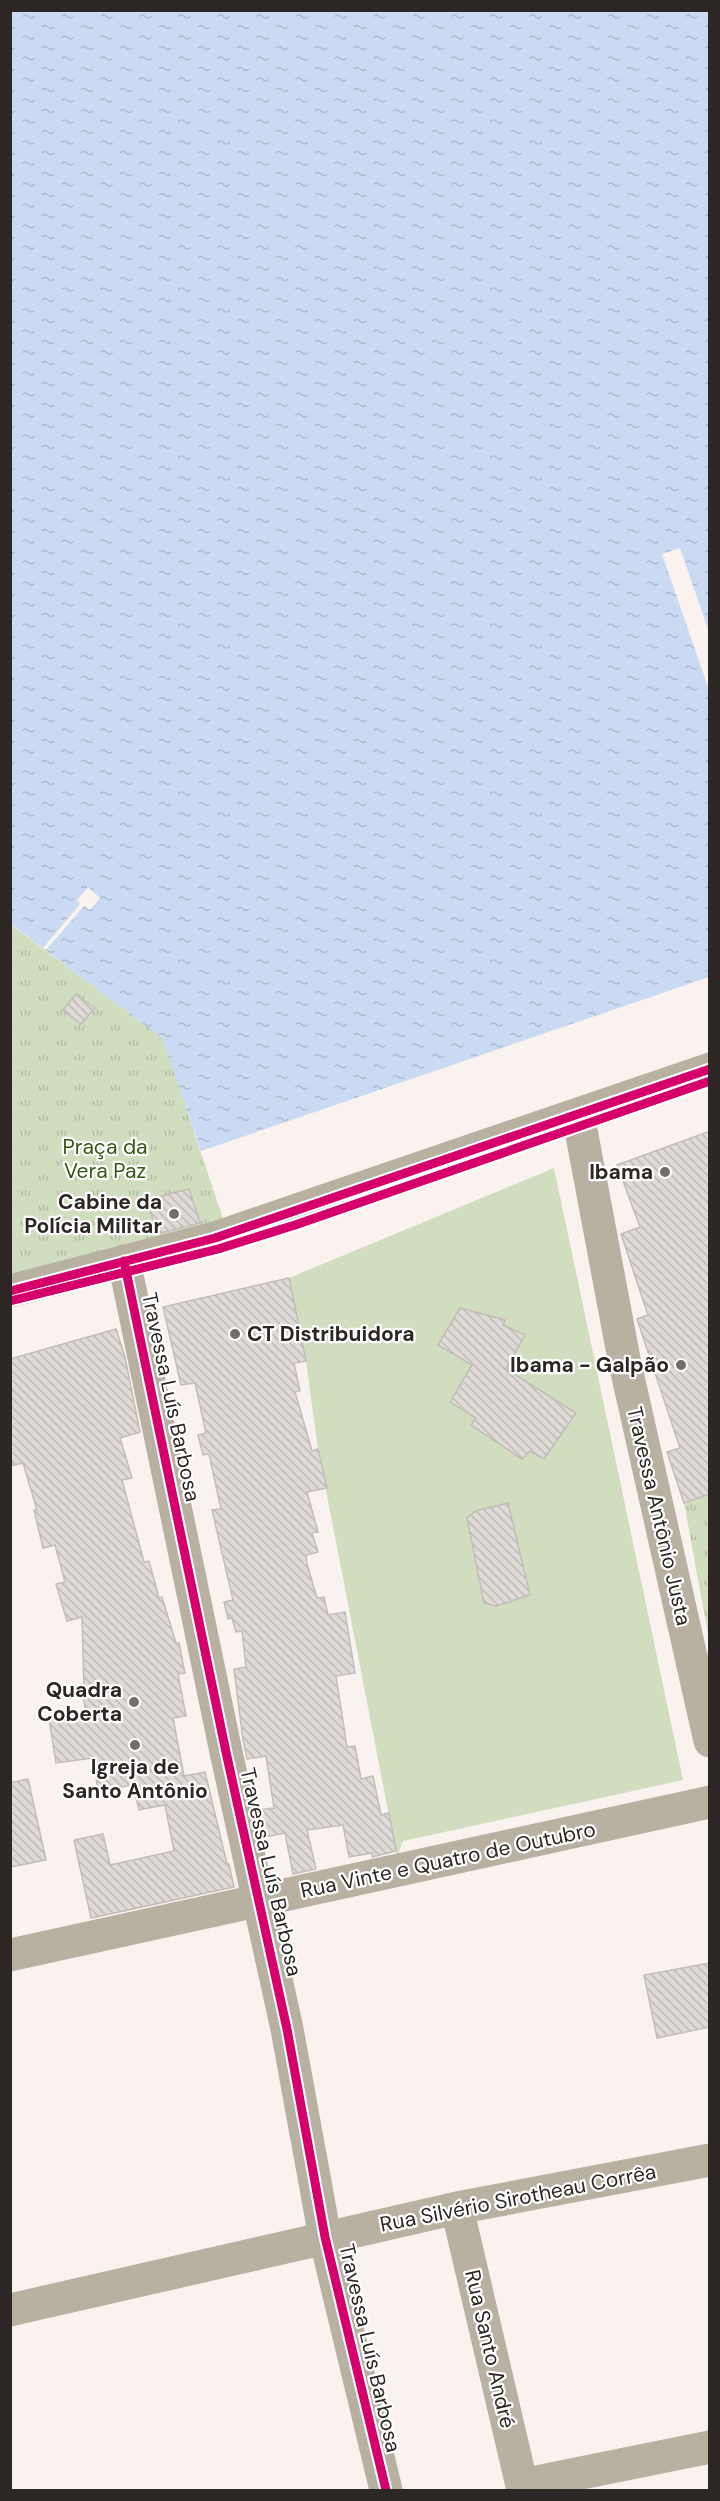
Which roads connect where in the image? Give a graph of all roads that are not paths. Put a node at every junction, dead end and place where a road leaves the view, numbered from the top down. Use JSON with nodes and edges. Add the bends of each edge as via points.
{"nodes":[{"id":1,"x":710,"y":1069,"type":"edge"},
{"id":2,"x":578,"y":1114,"type":"junction"},
{"id":3,"x":124,"y":1261,"type":"junction"},
{"id":4,"x":10,"y":1291,"type":"edge"},
{"id":5,"x":710,"y":1741,"type":"edge"},
{"id":6,"x":710,"y":1802,"type":"edge"},
{"id":7,"x":260,"y":1901,"type":"junction"},
{"id":8,"x":10,"y":1955,"type":"edge"},
{"id":9,"x":710,"y":2160,"type":"edge"},
{"id":10,"x":457,"y":2208,"type":"junction"},
{"id":11,"x":325,"y":2237,"type":"junction"},
{"id":12,"x":10,"y":2310,"type":"edge"},
{"id":13,"x":710,"y":2447,"type":"edge"},
{"id":14,"x":522,"y":2488,"type":"edge"},
{"id":15,"x":386,"y":2490,"type":"edge"}],
"edges":[{"from":1,"to":2,"type":"street"},
{"from":2,"to":3,"type":"street","via":[[215,1238]]},
{"from":2,"to":5,"type":"street","name":"Travessa Antônio Justa","via":[[624,1359]]},
{"from":3,"to":4,"type":"street"},
{"from":3,"to":7,"type":"street","name":"Travessa Luís Barbosa","via":[[225,1752]]},
{"from":6,"to":7,"type":"street","name":"Rua Vinte e Quatro de Outubro"},
{"from":7,"to":8,"type":"street","name":"Rua Vinte e Quatro de Outubro"},
{"from":7,"to":11,"type":"street","name":"Travessa Luís Barbosa"},
{"from":9,"to":10,"type":"street","name":"Rua Silvério Sirotheau Corrêa"},
{"from":10,"to":11,"type":"street","name":"Rua Silvério Sirotheau Corrêa"},
{"from":10,"to":14,"type":"street","name":"Rua Santo André"},
{"from":11,"to":12,"type":"street","name":"Rua Silvério Sirotheau Corrêa"},
{"from":11,"to":15,"type":"street","name":"Travessa Luís Barbosa"},
{"from":13,"to":14,"type":"street"}]}
